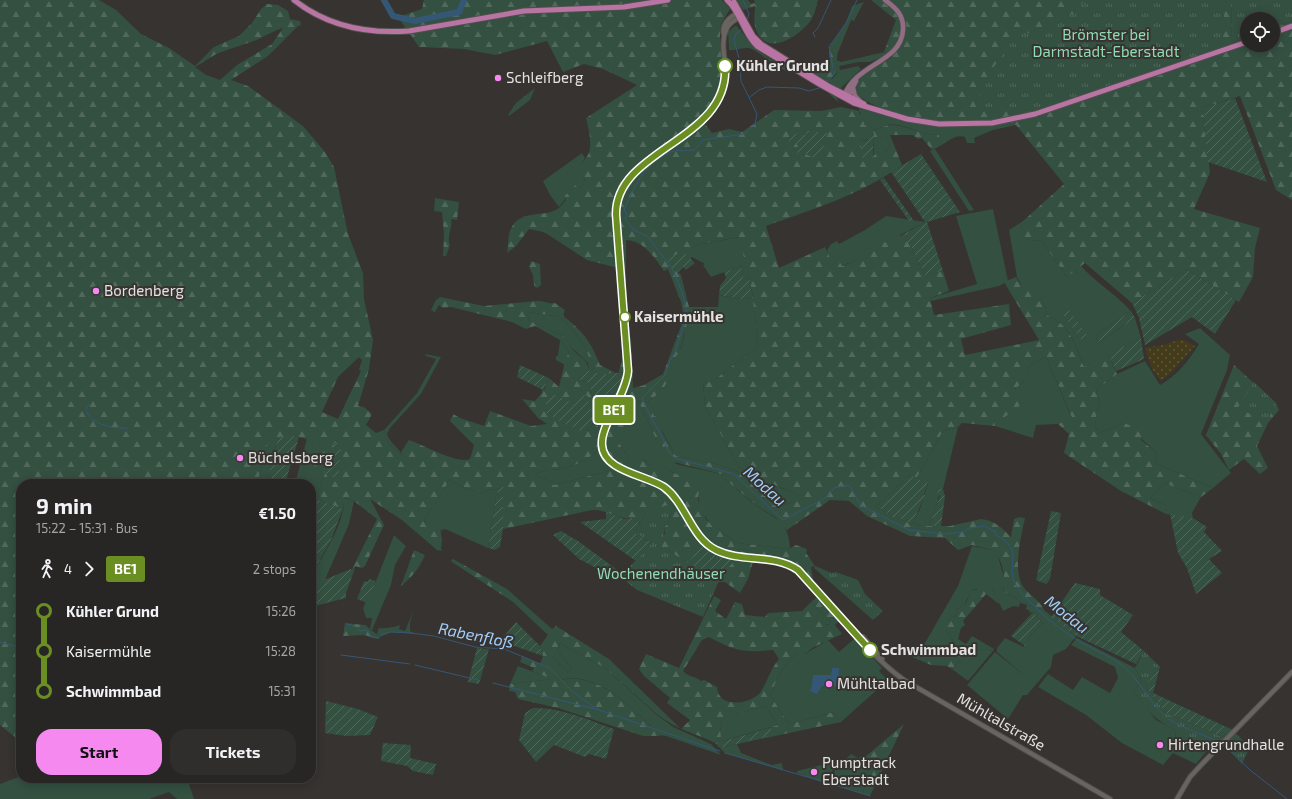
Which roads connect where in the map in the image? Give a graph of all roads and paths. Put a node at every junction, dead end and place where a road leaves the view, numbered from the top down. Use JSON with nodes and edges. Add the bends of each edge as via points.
{"nodes":[{"id":1,"x":294,"y":0,"type":"edge"},
{"id":2,"x":668,"y":0,"type":"edge"},
{"id":3,"x":727,"y":0,"type":"edge"},
{"id":4,"x":732,"y":0,"type":"edge"},
{"id":5,"x":885,"y":0,"type":"edge"},
{"id":6,"x":742,"y":20,"type":"junction"},
{"id":7,"x":1292,"y":26,"type":"edge"},
{"id":8,"x":1280,"y":30,"type":"edge"},
{"id":9,"x":1240,"y":44,"type":"edge"},
{"id":10,"x":858,"y":76,"type":"junction"},
{"id":11,"x":812,"y":77,"type":"junction"},
{"id":12,"x":853,"y":88,"type":"junction"},
{"id":13,"x":845,"y":96,"type":"junction"},
{"id":14,"x":862,"y":103,"type":"junction"},
{"id":15,"x":884,"y":112,"type":"junction"},
{"id":16,"x":1292,"y":672,"type":"edge"},
{"id":17,"x":1110,"y":799,"type":"edge"},
{"id":18,"x":1177,"y":799,"type":"edge"}],
"edges":[{"from":1,"to":2,"type":"main road","via":[[316,15],[340,24],[370,31],[391,32],[524,11],[624,7]]},
{"from":3,"to":6,"type":"main road"},
{"from":4,"to":6,"type":"main road"},
{"from":5,"to":10,"type":"main road","via":[[901,15],[904,24],[901,42],[898,48]]},
{"from":6,"to":11,"type":"main road","via":[[761,44]]},
{"from":6,"to":11,"type":"main road","via":[[751,39],[759,47]]},
{"from":6,"to":17,"type":"street","name":"Mühltalstraße","via":[[726,23],[723,29],[725,81],[718,99],[698,125],[659,152],[632,177],[619,196],[616,214],[628,371],[625,385],[603,435],[602,450],[605,457],[613,464],[659,484],[670,492],[702,539],[712,548],[728,554],[776,560],[798,570],[901,678]]},
{"from":7,"to":8,"type":"main road"},
{"from":9,"to":15,"type":"main road","via":[[1065,105],[1011,120],[939,124]]},
{"from":10,"to":12,"type":"main road"},
{"from":10,"to":13,"type":"main road","via":[[848,86]]},
{"from":11,"to":13,"type":"main road"},
{"from":12,"to":13,"type":"main road"},
{"from":12,"to":14,"type":"main road"},
{"from":13,"to":14,"type":"main road"},
{"from":13,"to":15,"type":"main road"},
{"from":14,"to":15,"type":"main road"},
{"from":16,"to":18,"type":"street","via":[[1190,777]]}]}
